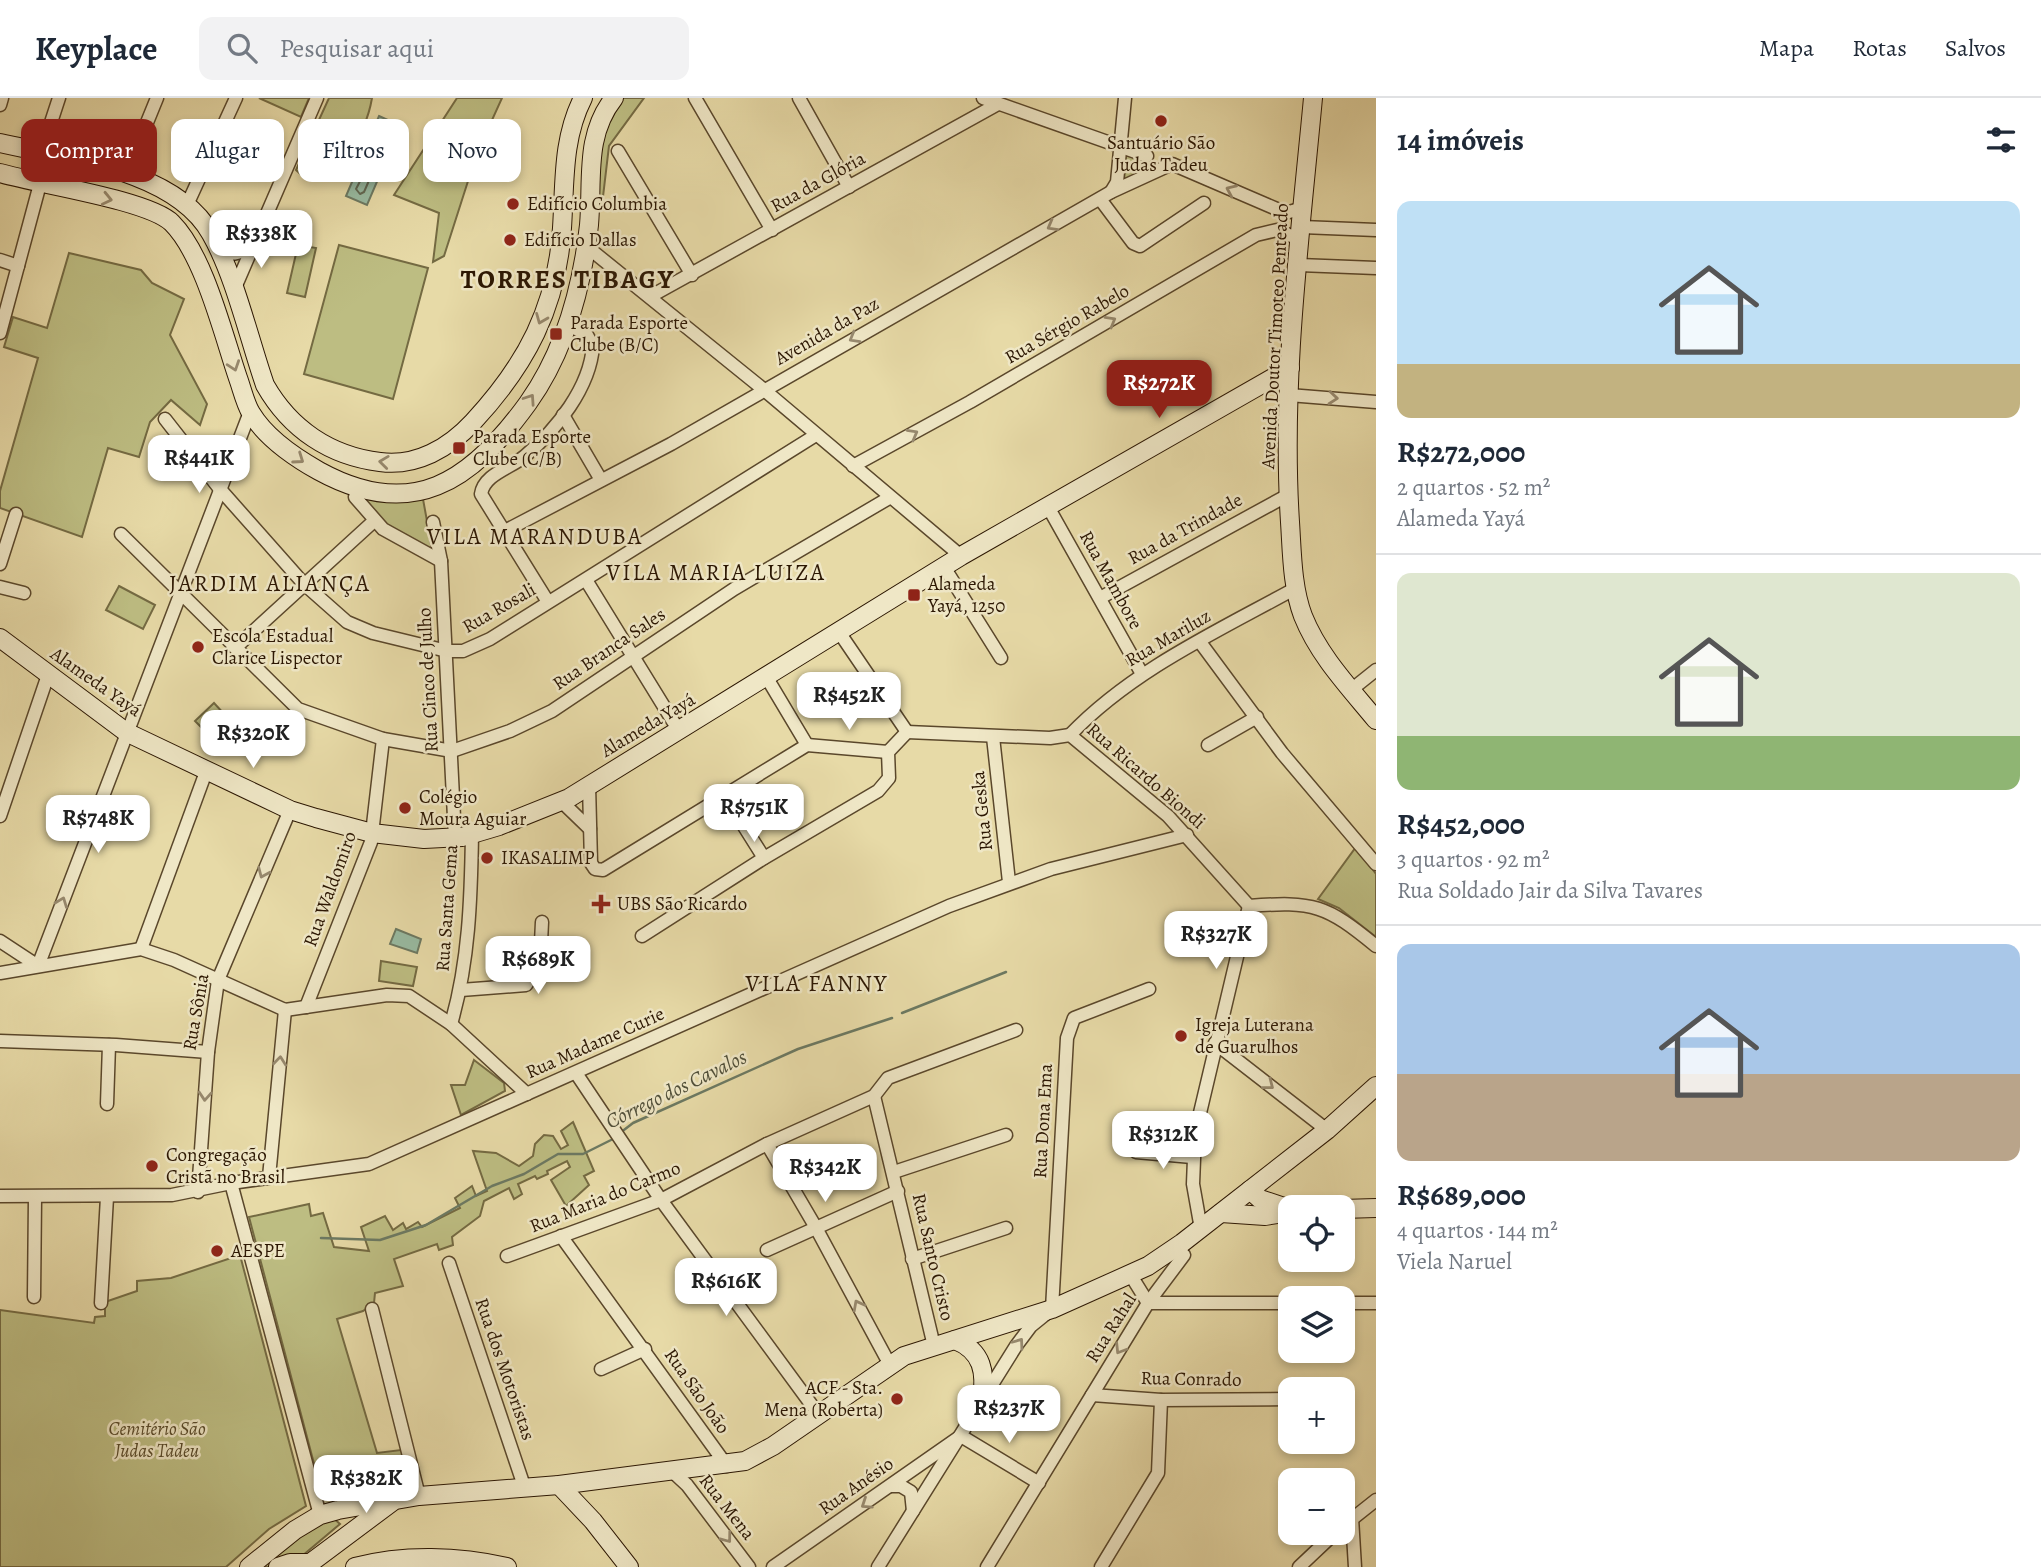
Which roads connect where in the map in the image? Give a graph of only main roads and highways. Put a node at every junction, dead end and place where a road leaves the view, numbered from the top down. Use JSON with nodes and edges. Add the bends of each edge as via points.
{"nodes":[{"id":1,"x":583,"y":98,"type":"edge"},
{"id":2,"x":614,"y":98,"type":"edge"},
{"id":3,"x":1313,"y":98,"type":"edge"},
{"id":4,"x":0,"y":143,"type":"edge"},
{"id":5,"x":0,"y":173,"type":"edge"},
{"id":6,"x":562,"y":229,"type":"junction"},
{"id":7,"x":586,"y":246,"type":"junction"},
{"id":8,"x":560,"y":251,"type":"junction"},
{"id":9,"x":1290,"y":368,"type":"junction"},
{"id":10,"x":0,"y":638,"type":"edge"},
{"id":11,"x":1376,"y":720,"type":"edge"},
{"id":12,"x":1376,"y":1086,"type":"edge"},
{"id":13,"x":1250,"y":1190,"type":"junction"},
{"id":14,"x":1278,"y":1206,"type":"edge"},
{"id":15,"x":1376,"y":1208,"type":"edge"},
{"id":16,"x":1355,"y":1209,"type":"edge"},
{"id":17,"x":1222,"y":1213,"type":"junction"},
{"id":18,"x":1278,"y":1213,"type":"edge"},
{"id":19,"x":955,"y":1340,"type":"junction"},
{"id":20,"x":982,"y":1400,"type":"road end"},
{"id":21,"x":594,"y":1481,"type":"junction"},
{"id":22,"x":559,"y":1485,"type":"junction"},
{"id":23,"x":394,"y":1500,"type":"junction"},
{"id":24,"x":329,"y":1513,"type":"junction"},
{"id":25,"x":593,"y":1521,"type":"junction"},
{"id":26,"x":348,"y":1536,"type":"junction"},
{"id":27,"x":307,"y":1565,"type":"edge"},
{"id":28,"x":359,"y":1566,"type":"edge"},
{"id":29,"x":496,"y":1566,"type":"edge"},
{"id":30,"x":249,"y":1567,"type":"edge"},
{"id":31,"x":278,"y":1567,"type":"edge"},
{"id":32,"x":629,"y":1567,"type":"edge"}],
"edges":[{"from":1,"to":6,"type":"main road","via":[[567,139]]},
{"from":2,"to":7,"type":"main road","via":[[595,133]]},
{"from":3,"to":9,"type":"main road","name":"Avenida Doutor Timoteo Penteado"},
{"from":8,"to":4,"type":"main road","one_way":true,"via":[[543,317],[508,385],[459,437],[404,464],[375,462],[329,448],[291,422],[276,405],[265,386],[220,253],[210,232],[187,205],[156,183]]},
{"from":5,"to":7,"type":"main road","one_way":true,"via":[[125,204],[171,222],[196,258],[250,412],[284,448],[349,486],[384,494],[430,490],[495,446],[553,362],[569,325]]},
{"from":6,"to":7,"type":"main road"},
{"from":6,"to":8,"type":"main road"},
{"from":7,"to":8,"type":"main road"},
{"from":9,"to":10,"type":"main road","name":"Alameda Yayá","via":[[961,556],[561,801],[463,836],[424,839],[372,833],[290,810],[126,732]]},
{"from":9,"to":11,"type":"main road","name":"Avenida Doutor Timoteo Penteado","via":[[1288,495],[1302,613],[1314,639]]},
{"from":12,"to":13,"type":"main road"},
{"from":13,"to":14,"type":"main road"},
{"from":13,"to":17,"type":"main road"},
{"from":15,"to":16,"type":"main road"},
{"from":17,"to":18,"type":"main road"},
{"from":17,"to":19,"type":"main road","via":[[1129,1280]]},
{"from":19,"to":20,"type":"main road","via":[[974,1351],[982,1364]]},
{"from":19,"to":21,"type":"main road","via":[[890,1365],[760,1455],[727,1466]]},
{"from":21,"to":22,"type":"main road"},
{"from":21,"to":25,"type":"main road"},
{"from":22,"to":23,"type":"main road"},
{"from":22,"to":25,"type":"main road"},
{"from":23,"to":24,"type":"main road"},
{"from":23,"to":26,"type":"main road"},
{"from":24,"to":26,"type":"main road","via":[[348,1522]]},
{"from":24,"to":30,"type":"main road","via":[[295,1530]]},
{"from":25,"to":32,"type":"main road"},
{"from":26,"to":27,"type":"main road"},
{"from":26,"to":28,"type":"main road","via":[[344,1557]]},
{"from":27,"to":31,"type":"main road"},
{"from":28,"to":29,"type":"main road","via":[[451,1558]]}]}
